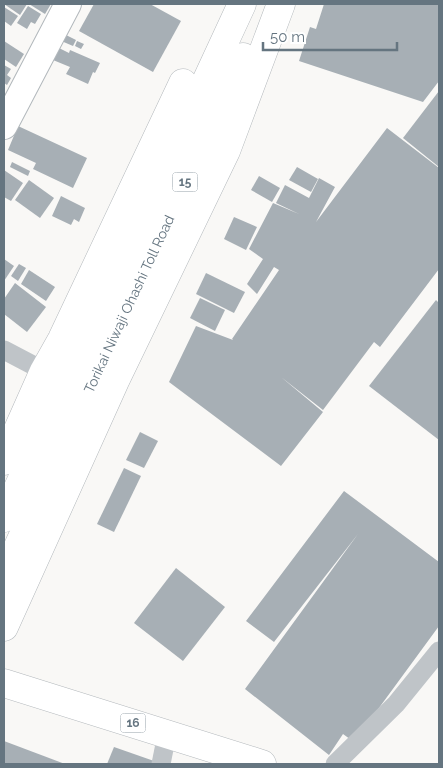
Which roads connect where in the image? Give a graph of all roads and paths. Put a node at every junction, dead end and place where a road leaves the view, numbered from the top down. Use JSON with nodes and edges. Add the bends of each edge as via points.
{"nodes":[{"id":1,"x":68,"y":4,"type":"edge"},
{"id":2,"x":226,"y":4,"type":"edge"},
{"id":3,"x":242,"y":4,"type":"edge"},
{"id":4,"x":268,"y":4,"type":"edge"},
{"id":5,"x":281,"y":4,"type":"edge"},
{"id":6,"x":4,"y":126,"type":"edge"},
{"id":7,"x":4,"y":350,"type":"edge"},
{"id":8,"x":92,"y":355,"type":"junction"},
{"id":9,"x":44,"y":371,"type":"junction"},
{"id":10,"x":4,"y":461,"type":"edge"},
{"id":11,"x":4,"y":518,"type":"edge"},
{"id":12,"x":4,"y":577,"type":"edge"},
{"id":13,"x":4,"y":627,"type":"edge"},
{"id":14,"x":439,"y":651,"type":"edge"},
{"id":15,"x":4,"y":683,"type":"edge"},
{"id":16,"x":167,"y":734,"type":"junction"},
{"id":17,"x":161,"y":764,"type":"edge"},
{"id":18,"x":262,"y":764,"type":"edge"},
{"id":19,"x":335,"y":764,"type":"edge"}],
"edges":[{"from":1,"to":6,"type":"street"},
{"from":2,"to":9,"type":"main road","via":[[193,62]]},
{"from":3,"to":8,"type":"main road","name":"Torikai Niwaji Ohashi Toll Road","number":"15"},
{"from":4,"to":8,"type":"main road","name":"Torikai Niwaji Ohashi Toll Road","number":"15"},
{"from":5,"to":13,"type":"main road","via":[[226,151],[115,381]]},
{"from":7,"to":9,"type":"street"},
{"from":8,"to":11,"type":"main road","name":"Torikai Niwaji Ohashi Toll Road","number":"15"},
{"from":8,"to":12,"type":"main road","name":"Torikai Niwaji Ohashi Toll Road","number":"15"},
{"from":9,"to":10,"type":"main road"},
{"from":14,"to":19,"type":"street","via":[[396,704]]},
{"from":15,"to":16,"type":"main road","number":"16"},
{"from":16,"to":17,"type":"street"},
{"from":16,"to":18,"type":"main road","number":"16"}]}
